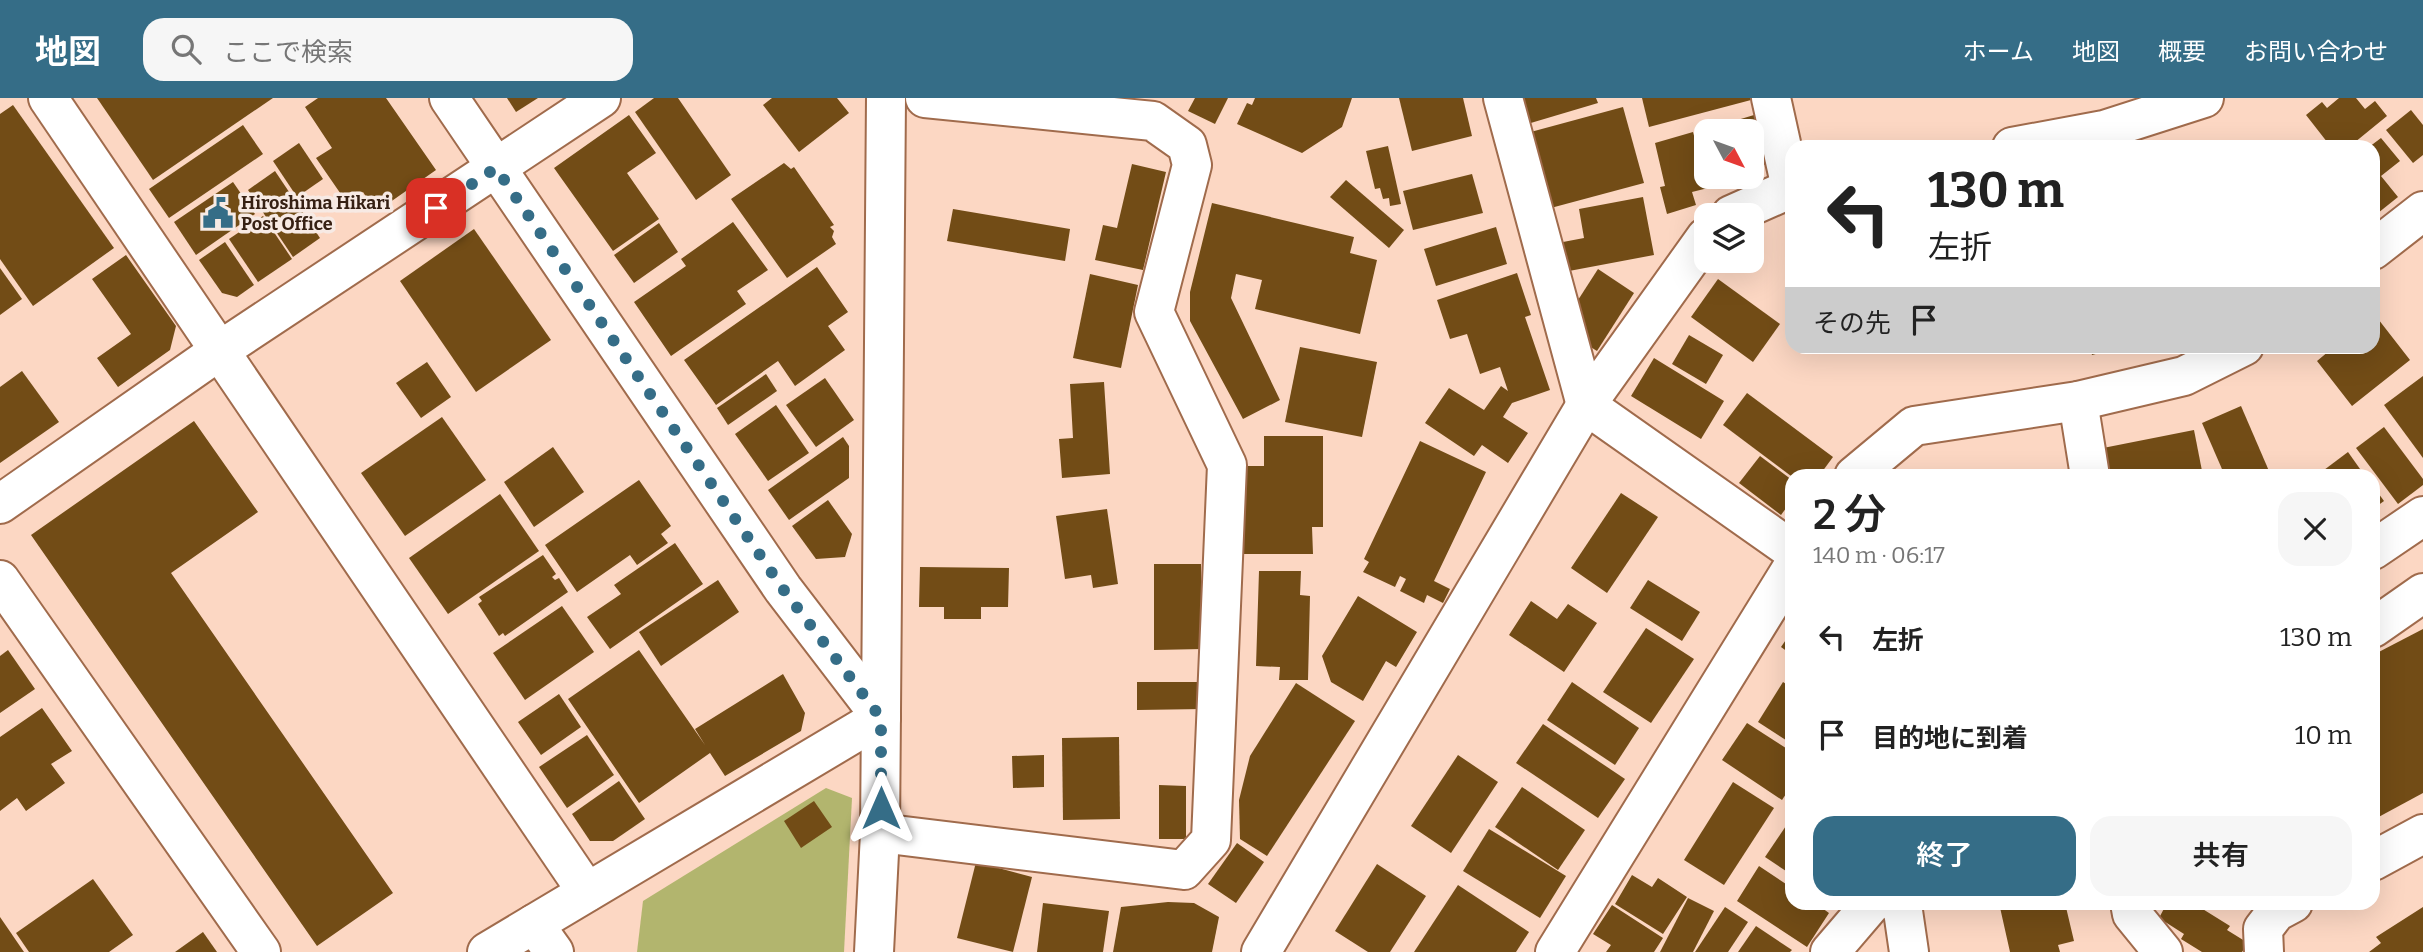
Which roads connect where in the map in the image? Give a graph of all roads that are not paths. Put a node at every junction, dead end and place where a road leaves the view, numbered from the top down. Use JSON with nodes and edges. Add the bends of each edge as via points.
{"nodes":[{"id":1,"x":48,"y":98,"type":"edge"},
{"id":2,"x":449,"y":98,"type":"edge"},
{"id":3,"x":601,"y":98,"type":"edge"},
{"id":4,"x":886,"y":98,"type":"edge"},
{"id":5,"x":925,"y":98,"type":"edge"},
{"id":6,"x":1503,"y":98,"type":"edge"},
{"id":7,"x":1771,"y":98,"type":"edge"},
{"id":8,"x":2203,"y":98,"type":"edge"},
{"id":9,"x":2050,"y":140,"type":"edge"},
{"id":10,"x":1785,"y":161,"type":"edge"},
{"id":11,"x":496,"y":168,"type":"junction"},
{"id":12,"x":1785,"y":191,"type":"edge"},
{"id":13,"x":1758,"y":203,"type":"edge"},
{"id":14,"x":2423,"y":211,"type":"edge"},
{"id":15,"x":2380,"y":245,"type":"edge"},
{"id":16,"x":1694,"y":254,"type":"edge"},
{"id":17,"x":219,"y":351,"type":"junction"},
{"id":18,"x":2228,"y":354,"type":"edge"},
{"id":19,"x":2078,"y":401,"type":"junction"},
{"id":20,"x":1586,"y":405,"type":"junction"},
{"id":21,"x":1862,"y":469,"type":"edge"},
{"id":22,"x":2089,"y":469,"type":"edge"},
{"id":23,"x":0,"y":504,"type":"edge"},
{"id":24,"x":2423,"y":516,"type":"edge"},
{"id":25,"x":1785,"y":545,"type":"edge"},
{"id":26,"x":2380,"y":545,"type":"edge"},
{"id":27,"x":1785,"y":579,"type":"edge"},
{"id":28,"x":0,"y":580,"type":"edge"},
{"id":29,"x":2423,"y":593,"type":"edge"},
{"id":30,"x":2380,"y":623,"type":"edge"},
{"id":31,"x":881,"y":718,"type":"junction"},
{"id":32,"x":880,"y":833,"type":"junction"},
{"id":33,"x":2423,"y":834,"type":"edge"},
{"id":34,"x":2380,"y":857,"type":"edge"},
{"id":35,"x":587,"y":892,"type":"junction"},
{"id":36,"x":1866,"y":910,"type":"edge"},
{"id":37,"x":1902,"y":910,"type":"edge"},
{"id":38,"x":2131,"y":910,"type":"edge"},
{"id":39,"x":2280,"y":910,"type":"edge"},
{"id":40,"x":544,"y":938,"type":"edge"},
{"id":41,"x":261,"y":952,"type":"edge"},
{"id":42,"x":487,"y":952,"type":"edge"},
{"id":43,"x":874,"y":952,"type":"edge"},
{"id":44,"x":1261,"y":952,"type":"edge"},
{"id":45,"x":1555,"y":952,"type":"edge"},
{"id":46,"x":1830,"y":952,"type":"edge"},
{"id":47,"x":1909,"y":952,"type":"edge"},
{"id":48,"x":2163,"y":952,"type":"edge"},
{"id":49,"x":2264,"y":952,"type":"edge"}],
"edges":[{"from":1,"to":17,"type":"street"},
{"from":2,"to":11,"type":"street"},
{"from":3,"to":11,"type":"street"},
{"from":4,"to":31,"type":"street"},
{"from":5,"to":32,"type":"street","via":[[1153,121],[1187,145],[1192,164],[1154,312],[1227,465],[1211,840],[1184,870]]},
{"from":6,"to":20,"type":"street"},
{"from":7,"to":10,"type":"street"},
{"from":8,"to":9,"type":"street","via":[[2104,130]]},
{"from":11,"to":17,"type":"street"},
{"from":11,"to":31,"type":"street","via":[[783,589]]},
{"from":12,"to":13,"type":"street"},
{"from":14,"to":15,"type":"street"},
{"from":16,"to":20,"type":"street"},
{"from":17,"to":23,"type":"street"},
{"from":17,"to":35,"type":"street"},
{"from":18,"to":19,"type":"street","via":[[2184,376]]},
{"from":19,"to":21,"type":"street","via":[[1914,426]]},
{"from":19,"to":22,"type":"street"},
{"from":20,"to":25,"type":"street"},
{"from":20,"to":44,"type":"street"},
{"from":24,"to":26,"type":"street"},
{"from":27,"to":45,"type":"street"},
{"from":28,"to":41,"type":"street"},
{"from":29,"to":30,"type":"street"},
{"from":31,"to":32,"type":"street"},
{"from":31,"to":35,"type":"street"},
{"from":32,"to":43,"type":"street"},
{"from":33,"to":34,"type":"street"},
{"from":35,"to":40,"type":"street"},
{"from":36,"to":46,"type":"street"},
{"from":37,"to":47,"type":"street"},
{"from":38,"to":48,"type":"street"},
{"from":39,"to":49,"type":"street","via":[[2263,929]]},
{"from":40,"to":42,"type":"street"}]}
